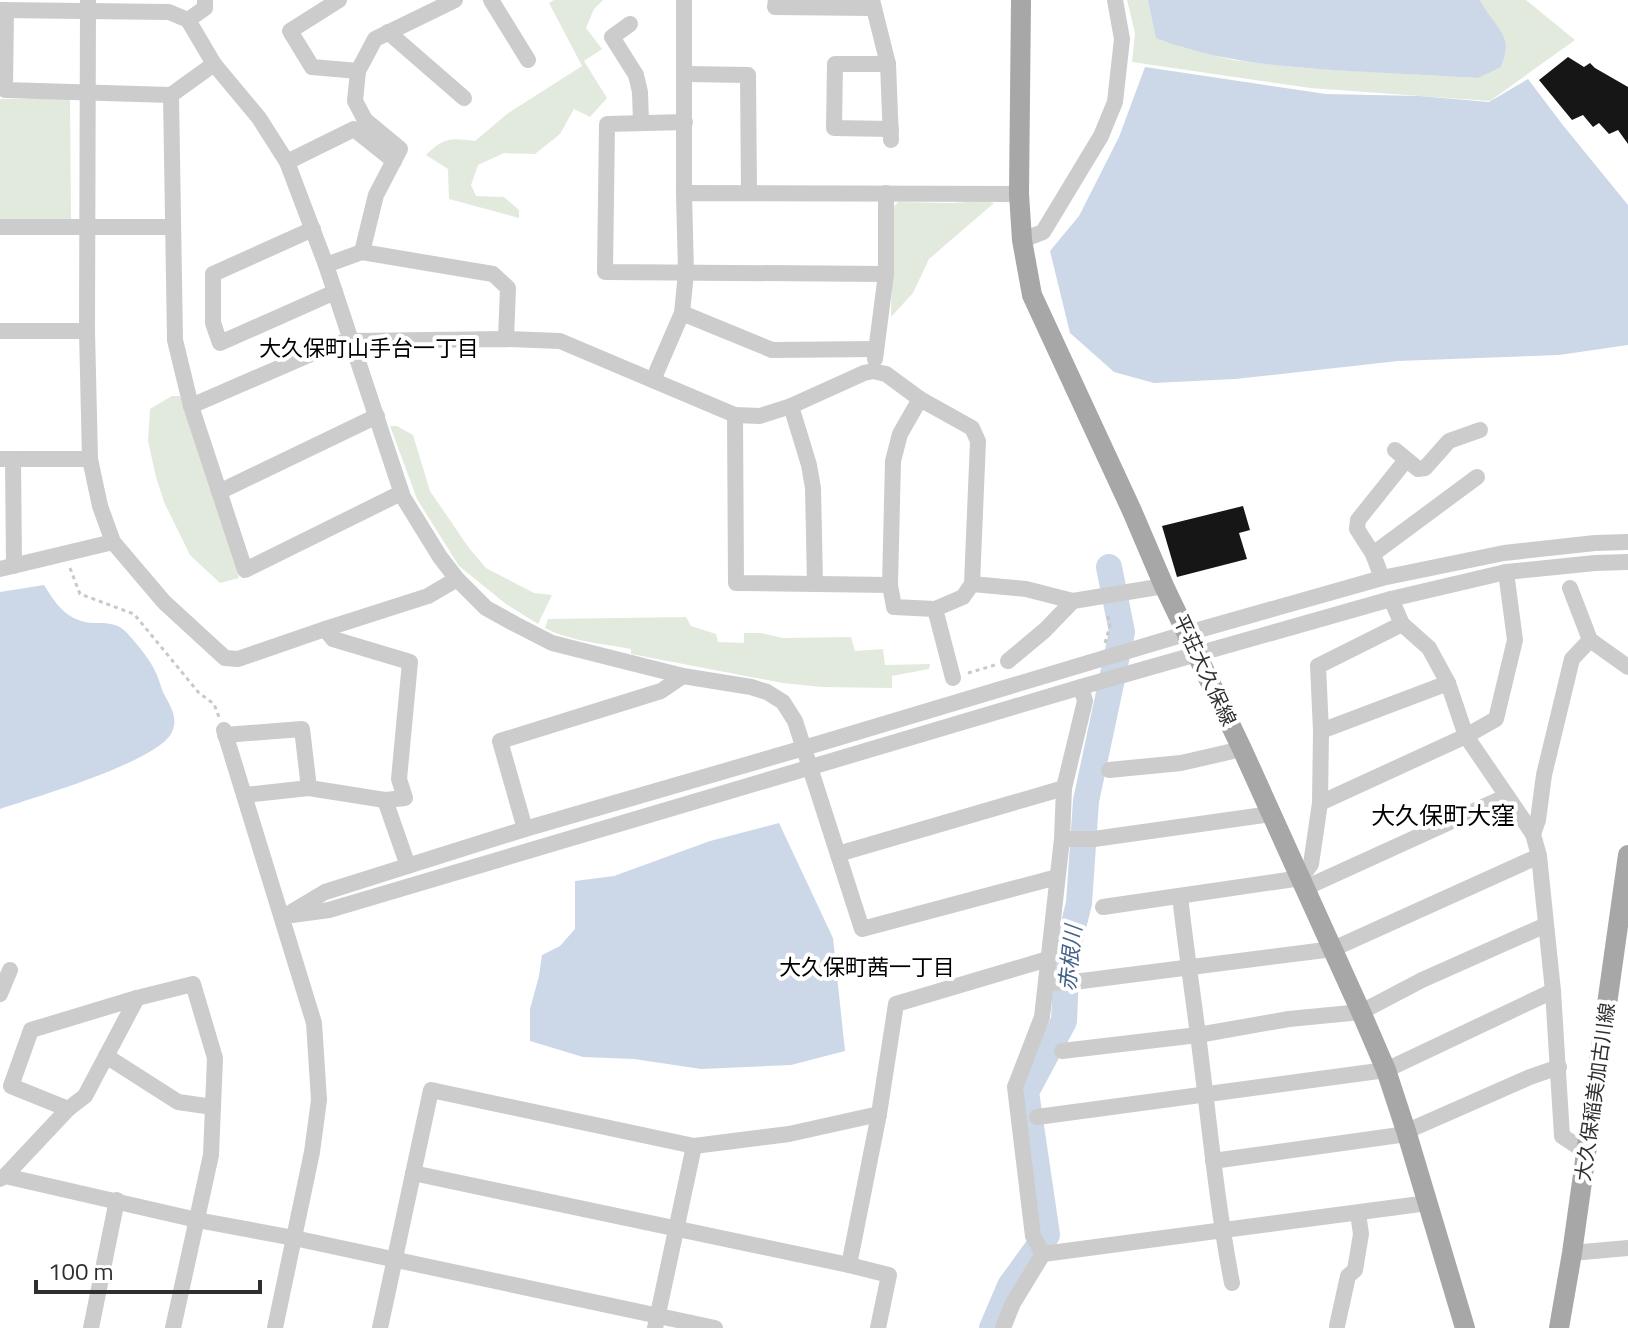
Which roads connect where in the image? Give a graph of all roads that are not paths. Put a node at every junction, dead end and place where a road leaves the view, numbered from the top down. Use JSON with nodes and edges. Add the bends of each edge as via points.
{"nodes":[{"id":1,"x":205,"y":0,"type":"edge"},
{"id":2,"x":339,"y":0,"type":"edge"},
{"id":3,"x":455,"y":0,"type":"edge"},
{"id":4,"x":491,"y":0,"type":"edge"},
{"id":5,"x":684,"y":0,"type":"edge"},
{"id":6,"x":776,"y":0,"type":"edge"},
{"id":7,"x":1021,"y":0,"type":"edge"},
{"id":8,"x":1115,"y":0,"type":"edge"},
{"id":9,"x":873,"y":4,"type":"edge"},
{"id":10,"x":88,"y":5,"type":"edge"},
{"id":11,"x":3,"y":10,"type":"edge"},
{"id":12,"x":188,"y":20,"type":"junction"},
{"id":13,"x":630,"y":24,"type":"dead end"},
{"id":14,"x":388,"y":32,"type":"junction"},
{"id":15,"x":528,"y":60,"type":"dead end"},
{"id":16,"x":214,"y":64,"type":"junction"},
{"id":17,"x":888,"y":64,"type":"junction"},
{"id":18,"x":358,"y":71,"type":"junction"},
{"id":19,"x":685,"y":74,"type":"junction"},
{"id":20,"x":2,"y":90,"type":"edge"},
{"id":21,"x":88,"y":92,"type":"junction"},
{"id":22,"x":171,"y":95,"type":"junction"},
{"id":23,"x":464,"y":98,"type":"dead end"},
{"id":24,"x":685,"y":122,"type":"junction"},
{"id":25,"x":641,"y":123,"type":"junction"},
{"id":26,"x":394,"y":161,"type":"junction"},
{"id":27,"x":287,"y":162,"type":"junction"},
{"id":28,"x":684,"y":193,"type":"junction"},
{"id":29,"x":749,"y":193,"type":"junction"},
{"id":30,"x":886,"y":193,"type":"junction"},
{"id":31,"x":1019,"y":194,"type":"junction"},
{"id":32,"x":0,"y":227,"type":"edge"},
{"id":33,"x":87,"y":227,"type":"junction"},
{"id":34,"x":172,"y":227,"type":"junction"},
{"id":35,"x":313,"y":229,"type":"junction"},
{"id":36,"x":1022,"y":240,"type":"junction"},
{"id":37,"x":362,"y":252,"type":"junction"},
{"id":38,"x":326,"y":265,"type":"junction"},
{"id":39,"x":686,"y":273,"type":"junction"},
{"id":40,"x":886,"y":274,"type":"junction"},
{"id":41,"x":335,"y":292,"type":"junction"},
{"id":42,"x":682,"y":313,"type":"junction"},
{"id":43,"x":0,"y":331,"type":"edge"},
{"id":44,"x":87,"y":331,"type":"junction"},
{"id":45,"x":506,"y":339,"type":"junction"},
{"id":46,"x":351,"y":341,"type":"junction"},
{"id":47,"x":876,"y":349,"type":"junction"},
{"id":48,"x":873,"y":371,"type":"junction"},
{"id":49,"x":653,"y":380,"type":"junction"},
{"id":50,"x":920,"y":399,"type":"junction"},
{"id":51,"x":191,"y":406,"type":"junction"},
{"id":52,"x":791,"y":406,"type":"junction"},
{"id":53,"x":735,"y":415,"type":"junction"},
{"id":54,"x":377,"y":416,"type":"junction"},
{"id":55,"x":1480,"y":430,"type":"dead end"},
{"id":56,"x":7,"y":459,"type":"edge"},
{"id":57,"x":90,"y":459,"type":"junction"},
{"id":58,"x":1477,"y":477,"type":"dead end"},
{"id":59,"x":219,"y":492,"type":"junction"},
{"id":60,"x":401,"y":493,"type":"junction"},
{"id":61,"x":113,"y":542,"type":"junction"},
{"id":62,"x":1628,"y":542,"type":"edge"},
{"id":63,"x":1373,"y":554,"type":"junction"},
{"id":64,"x":1628,"y":562,"type":"edge"},
{"id":65,"x":7,"y":568,"type":"edge"},
{"id":66,"x":1506,"y":572,"type":"junction"},
{"id":67,"x":1382,"y":578,"type":"junction"},
{"id":68,"x":457,"y":579,"type":"junction"},
{"id":69,"x":815,"y":584,"type":"junction"},
{"id":70,"x":972,"y":584,"type":"junction"},
{"id":71,"x":890,"y":585,"type":"junction"},
{"id":72,"x":1164,"y":586,"type":"junction"},
{"id":73,"x":1570,"y":588,"type":"dead end"},
{"id":74,"x":1391,"y":599,"type":"junction"},
{"id":75,"x":1073,"y":601,"type":"junction"},
{"id":76,"x":935,"y":609,"type":"junction"},
{"id":77,"x":1402,"y":624,"type":"junction"},
{"id":78,"x":325,"y":629,"type":"junction"},
{"id":79,"x":1188,"y":633,"type":"junction"},
{"id":80,"x":1590,"y":640,"type":"junction"},
{"id":81,"x":1197,"y":654,"type":"junction"},
{"id":82,"x":1008,"y":661,"type":"road end"},
{"id":83,"x":1628,"y":667,"type":"edge"},
{"id":84,"x":683,"y":676,"type":"junction"},
{"id":85,"x":953,"y":678,"type":"road end"},
{"id":86,"x":1448,"y":683,"type":"junction"},
{"id":87,"x":1081,"y":687,"type":"junction"},
{"id":88,"x":1321,"y":731,"type":"junction"},
{"id":89,"x":1466,"y":736,"type":"junction"},
{"id":90,"x":804,"y":748,"type":"junction"},
{"id":91,"x":1242,"y":749,"type":"junction"},
{"id":92,"x":810,"y":767,"type":"junction"},
{"id":93,"x":1109,"y":770,"type":"dead end"},
{"id":94,"x":309,"y":788,"type":"junction"},
{"id":95,"x":1064,"y":788,"type":"junction"},
{"id":96,"x":244,"y":795,"type":"junction"},
{"id":97,"x":1507,"y":796,"type":"junction"},
{"id":98,"x":385,"y":800,"type":"junction"},
{"id":99,"x":1320,"y":803,"type":"junction"},
{"id":100,"x":1271,"y":814,"type":"junction"},
{"id":101,"x":525,"y":829,"type":"junction"},
{"id":102,"x":1533,"y":834,"type":"junction"},
{"id":103,"x":1062,"y":839,"type":"junction"},
{"id":104,"x":838,"y":854,"type":"junction"},
{"id":105,"x":1628,"y":855,"type":"edge"},
{"id":106,"x":1539,"y":856,"type":"junction"},
{"id":107,"x":408,"y":866,"type":"junction"},
{"id":108,"x":1057,"y":877,"type":"junction"},
{"id":109,"x":1303,"y":883,"type":"junction"},
{"id":110,"x":1180,"y":896,"type":"junction"},
{"id":111,"x":1103,"y":907,"type":"dead end"},
{"id":112,"x":283,"y":917,"type":"junction"},
{"id":113,"x":1546,"y":925,"type":"junction"},
{"id":114,"x":1333,"y":949,"type":"junction"},
{"id":115,"x":1048,"y":959,"type":"junction"},
{"id":116,"x":1188,"y":968,"type":"junction"},
{"id":117,"x":10,"y":970,"type":"dead end"},
{"id":118,"x":1046,"y":983,"type":"junction"},
{"id":119,"x":1553,"y":991,"type":"junction"},
{"id":120,"x":0,"y":994,"type":"edge"},
{"id":121,"x":137,"y":998,"type":"junction"},
{"id":122,"x":1361,"y":1012,"type":"junction"},
{"id":123,"x":1198,"y":1035,"type":"junction"},
{"id":124,"x":1062,"y":1051,"type":"dead end"},
{"id":125,"x":106,"y":1056,"type":"junction"},
{"id":126,"x":1559,"y":1067,"type":"junction"},
{"id":127,"x":1386,"y":1070,"type":"junction"},
{"id":128,"x":1205,"y":1096,"type":"junction"},
{"id":129,"x":213,"y":1107,"type":"junction"},
{"id":130,"x":68,"y":1109,"type":"junction"},
{"id":131,"x":879,"y":1114,"type":"junction"},
{"id":132,"x":1037,"y":1117,"type":"dead end"},
{"id":133,"x":1407,"y":1134,"type":"junction"},
{"id":134,"x":694,"y":1146,"type":"junction"},
{"id":135,"x":1586,"y":1152,"type":"junction"},
{"id":136,"x":1213,"y":1161,"type":"junction"},
{"id":137,"x":413,"y":1173,"type":"junction"},
{"id":138,"x":2,"y":1177,"type":"edge"},
{"id":139,"x":117,"y":1200,"type":"junction"},
{"id":140,"x":1428,"y":1203,"type":"junction"},
{"id":141,"x":1358,"y":1213,"type":"junction"},
{"id":142,"x":197,"y":1220,"type":"junction"},
{"id":143,"x":676,"y":1228,"type":"junction"},
{"id":144,"x":1222,"y":1230,"type":"junction"},
{"id":145,"x":294,"y":1238,"type":"junction"},
{"id":146,"x":1628,"y":1248,"type":"edge"},
{"id":147,"x":1572,"y":1253,"type":"junction"},
{"id":148,"x":1043,"y":1254,"type":"junction"},
{"id":149,"x":394,"y":1260,"type":"junction"},
{"id":150,"x":849,"y":1265,"type":"junction"},
{"id":151,"x":1232,"y":1283,"type":"dead end"},
{"id":152,"x":656,"y":1322,"type":"edge"},
{"id":153,"x":1337,"y":1326,"type":"edge"},
{"id":154,"x":91,"y":1328,"type":"edge"},
{"id":155,"x":173,"y":1328,"type":"edge"},
{"id":156,"x":275,"y":1328,"type":"edge"},
{"id":157,"x":380,"y":1328,"type":"edge"},
{"id":158,"x":715,"y":1328,"type":"edge"},
{"id":159,"x":878,"y":1328,"type":"edge"},
{"id":160,"x":1003,"y":1328,"type":"edge"},
{"id":161,"x":1465,"y":1328,"type":"edge"},
{"id":162,"x":1559,"y":1328,"type":"edge"}],
"edges":[{"from":1,"to":12,"type":"street","via":[[205,8]]},
{"from":2,"to":18,"type":"street","via":[[290,31],[312,67]]},
{"from":3,"to":14,"type":"street"},
{"from":4,"to":15,"type":"street"},
{"from":5,"to":19,"type":"street"},
{"from":6,"to":9,"type":"street","via":[[775,7]]},
{"from":7,"to":31,"type":"main road","name":"平荘大久保線"},
{"from":8,"to":36,"type":"street","via":[[1122,39],[1115,102],[1101,136],[1043,232]]},
{"from":9,"to":17,"type":"street"},
{"from":10,"to":11,"type":"street"},
{"from":10,"to":12,"type":"street","via":[[169,12]]},
{"from":10,"to":21,"type":"street"},
{"from":11,"to":20,"type":"street"},
{"from":12,"to":16,"type":"street"},
{"from":13,"to":25,"type":"street","via":[[612,37],[636,75]]},
{"from":14,"to":18,"type":"street","via":[[375,39]]},
{"from":14,"to":23,"type":"street"},
{"from":16,"to":22,"type":"street"},
{"from":16,"to":27,"type":"street"},
{"from":17,"to":17,"type":"street","via":[[891,135],[834,128],[835,64]]},
{"from":18,"to":26,"type":"street","via":[[355,101],[365,120],[400,149]]},
{"from":19,"to":24,"type":"street"},
{"from":19,"to":29,"type":"street","via":[[748,75]]},
{"from":20,"to":21,"type":"street"},
{"from":21,"to":22,"type":"street"},
{"from":21,"to":33,"type":"street"},
{"from":22,"to":34,"type":"street"},
{"from":24,"to":25,"type":"street"},
{"from":24,"to":28,"type":"street"},
{"from":25,"to":39,"type":"street","via":[[607,124],[605,272]]},
{"from":26,"to":27,"type":"street","via":[[354,129]]},
{"from":26,"to":37,"type":"street","via":[[376,195]]},
{"from":27,"to":35,"type":"street"},
{"from":28,"to":29,"type":"street"},
{"from":28,"to":39,"type":"street"},
{"from":29,"to":30,"type":"street"},
{"from":30,"to":31,"type":"street"},
{"from":30,"to":40,"type":"street"},
{"from":31,"to":36,"type":"main road","name":"平荘大久保線"},
{"from":32,"to":33,"type":"street"},
{"from":33,"to":34,"type":"street"},
{"from":33,"to":44,"type":"street"},
{"from":34,"to":51,"type":"street","via":[[175,340]]},
{"from":35,"to":38,"type":"street"},
{"from":35,"to":41,"type":"street","via":[[213,274],[213,323],[220,343]]},
{"from":36,"to":72,"type":"main road","name":"平荘大久保線","via":[[1032,295]]},
{"from":37,"to":38,"type":"street"},
{"from":37,"to":45,"type":"street","via":[[493,274],[508,288]]},
{"from":38,"to":41,"type":"street"},
{"from":39,"to":40,"type":"street"},
{"from":39,"to":42,"type":"street"},
{"from":40,"to":47,"type":"street"},
{"from":41,"to":46,"type":"street"},
{"from":42,"to":47,"type":"street","via":[[772,350]]},
{"from":42,"to":49,"type":"street"},
{"from":43,"to":44,"type":"street"},
{"from":44,"to":57,"type":"street"},
{"from":45,"to":46,"type":"street"},
{"from":45,"to":49,"type":"street","via":[[560,341]]},
{"from":46,"to":51,"type":"street"},
{"from":46,"to":54,"type":"street"},
{"from":47,"to":48,"type":"street"},
{"from":48,"to":50,"type":"street","via":[[886,374]]},
{"from":48,"to":52,"type":"street"},
{"from":49,"to":53,"type":"street"},
{"from":50,"to":70,"type":"street","via":[[972,428],[978,441]]},
{"from":50,"to":71,"type":"street","via":[[900,434],[893,461]]},
{"from":51,"to":59,"type":"street"},
{"from":52,"to":53,"type":"street","via":[[760,416]]},
{"from":52,"to":69,"type":"street","via":[[813,488]]},
{"from":53,"to":69,"type":"street","via":[[736,583]]},
{"from":54,"to":59,"type":"street"},
{"from":54,"to":60,"type":"street"},
{"from":55,"to":63,"type":"street","via":[[1449,441],[1425,468],[1418,469],[1401,455],[1358,520],[1357,529]]},
{"from":56,"to":57,"type":"street"},
{"from":56,"to":65,"type":"street"},
{"from":57,"to":61,"type":"street"},
{"from":58,"to":63,"type":"street"},
{"from":59,"to":60,"type":"street","via":[[245,570]]},
{"from":60,"to":68,"type":"street"},
{"from":61,"to":65,"type":"street"},
{"from":61,"to":78,"type":"street","via":[[164,602],[225,658],[238,659]]},
{"from":62,"to":67,"type":"street","via":[[1504,553]]},
{"from":63,"to":67,"type":"street"},
{"from":64,"to":66,"type":"street"},
{"from":66,"to":74,"type":"street"},
{"from":66,"to":89,"type":"street","via":[[1515,640],[1496,719]]},
{"from":67,"to":79,"type":"street"},
{"from":68,"to":78,"type":"street","via":[[428,596]]},
{"from":68,"to":84,"type":"street","via":[[486,608],[552,643]]},
{"from":69,"to":71,"type":"street"},
{"from":70,"to":75,"type":"street","via":[[1026,589]]},
{"from":70,"to":76,"type":"street","via":[[963,597]]},
{"from":71,"to":76,"type":"street","via":[[894,607]]},
{"from":72,"to":75,"type":"street"},
{"from":72,"to":79,"type":"main road","name":"平荘大久保線"},
{"from":73,"to":80,"type":"street"},
{"from":74,"to":77,"type":"street"},
{"from":74,"to":81,"type":"street"},
{"from":75,"to":82,"type":"street"},
{"from":76,"to":85,"type":"street"},
{"from":77,"to":86,"type":"street","via":[[1429,648]]},
{"from":77,"to":88,"type":"street","via":[[1318,666]]},
{"from":78,"to":98,"type":"street","via":[[333,639],[410,662],[399,779],[405,798]]},
{"from":79,"to":81,"type":"main road","name":"平荘大久保線"},
{"from":79,"to":90,"type":"street"},
{"from":80,"to":83,"type":"street"},
{"from":80,"to":102,"type":"street","via":[[1572,659]]},
{"from":81,"to":87,"type":"street"},
{"from":81,"to":91,"type":"main road","name":"平荘大久保線"},
{"from":84,"to":90,"type":"street","via":[[767,692],[783,702]]},
{"from":84,"to":101,"type":"street","via":[[661,691],[500,741]]},
{"from":86,"to":88,"type":"street"},
{"from":86,"to":89,"type":"street"},
{"from":87,"to":92,"type":"street"},
{"from":87,"to":95,"type":"street","via":[[1085,701]]},
{"from":88,"to":99,"type":"street"},
{"from":89,"to":97,"type":"street"},
{"from":89,"to":99,"type":"street"},
{"from":90,"to":92,"type":"street"},
{"from":90,"to":101,"type":"street"},
{"from":91,"to":93,"type":"street","via":[[1181,763]]},
{"from":91,"to":100,"type":"main road","name":"平荘大久保線"},
{"from":92,"to":104,"type":"street"},
{"from":92,"to":112,"type":"street","via":[[329,910]]},
{"from":94,"to":96,"type":"street"},
{"from":94,"to":96,"type":"street","via":[[302,729],[224,733]]},
{"from":94,"to":98,"type":"street"},
{"from":95,"to":103,"type":"street"},
{"from":95,"to":104,"type":"street"},
{"from":96,"to":112,"type":"street"},
{"from":97,"to":102,"type":"street"},
{"from":97,"to":109,"type":"street"},
{"from":98,"to":107,"type":"street"},
{"from":99,"to":109,"type":"street"},
{"from":100,"to":103,"type":"street"},
{"from":100,"to":109,"type":"main road","name":"平荘大久保線"},
{"from":101,"to":107,"type":"street"},
{"from":102,"to":106,"type":"street"},
{"from":103,"to":108,"type":"street"},
{"from":104,"to":108,"type":"street","via":[[862,929]]},
{"from":105,"to":135,"type":"main road","name":"大久保稲美加古川線"},
{"from":106,"to":113,"type":"street"},
{"from":106,"to":114,"type":"street"},
{"from":107,"to":112,"type":"street","via":[[325,892]]},
{"from":108,"to":115,"type":"street"},
{"from":109,"to":110,"type":"street"},
{"from":109,"to":114,"type":"main road","name":"平荘大久保線"},
{"from":110,"to":111,"type":"street"},
{"from":110,"to":116,"type":"street"},
{"from":112,"to":145,"type":"street","via":[[314,1023],[319,1100]]},
{"from":113,"to":119,"type":"street"},
{"from":113,"to":122,"type":"street"},
{"from":114,"to":116,"type":"street"},
{"from":114,"to":122,"type":"main road","name":"平荘大久保線"},
{"from":115,"to":118,"type":"street"},
{"from":115,"to":131,"type":"street","via":[[896,1004]]},
{"from":116,"to":118,"type":"street"},
{"from":116,"to":123,"type":"street"},
{"from":117,"to":120,"type":"street"},
{"from":118,"to":148,"type":"street","via":[[1042,1017],[1015,1087],[1033,1236]]},
{"from":119,"to":126,"type":"street"},
{"from":119,"to":127,"type":"street"},
{"from":121,"to":125,"type":"street"},
{"from":121,"to":129,"type":"street","via":[[193,984],[215,1058]]},
{"from":121,"to":130,"type":"street","via":[[31,1030],[11,1086]]},
{"from":122,"to":123,"type":"street"},
{"from":122,"to":127,"type":"main road","name":"平荘大久保線"},
{"from":123,"to":124,"type":"street"},
{"from":123,"to":128,"type":"street"},
{"from":125,"to":129,"type":"street","via":[[178,1102]]},
{"from":125,"to":130,"type":"street","via":[[85,1096]]},
{"from":126,"to":133,"type":"street"},
{"from":126,"to":135,"type":"street","via":[[1562,1136]]},
{"from":127,"to":128,"type":"street"},
{"from":127,"to":133,"type":"main road","name":"平荘大久保線"},
{"from":128,"to":132,"type":"street"},
{"from":128,"to":136,"type":"street"},
{"from":129,"to":142,"type":"street","via":[[211,1155]]},
{"from":130,"to":138,"type":"street"},
{"from":131,"to":134,"type":"street","via":[[789,1134]]},
{"from":131,"to":150,"type":"street"},
{"from":133,"to":136,"type":"street"},
{"from":133,"to":140,"type":"main road","name":"平荘大久保線"},
{"from":134,"to":137,"type":"street","via":[[431,1090]]},
{"from":134,"to":143,"type":"street"},
{"from":135,"to":147,"type":"main road","name":"大久保稲美加古川線"},
{"from":136,"to":144,"type":"street"},
{"from":137,"to":143,"type":"street"},
{"from":137,"to":149,"type":"street"},
{"from":138,"to":139,"type":"street"},
{"from":139,"to":142,"type":"street"},
{"from":139,"to":154,"type":"street"},
{"from":140,"to":141,"type":"street"},
{"from":140,"to":161,"type":"main road","name":"平荘大久保線"},
{"from":141,"to":144,"type":"street"},
{"from":141,"to":153,"type":"street","via":[[1361,1234],[1355,1270],[1348,1276]]},
{"from":142,"to":145,"type":"street"},
{"from":142,"to":155,"type":"street"},
{"from":143,"to":150,"type":"street"},
{"from":143,"to":152,"type":"street"},
{"from":144,"to":148,"type":"street"},
{"from":144,"to":151,"type":"street"},
{"from":145,"to":149,"type":"street"},
{"from":145,"to":156,"type":"street"},
{"from":146,"to":147,"type":"street"},
{"from":147,"to":162,"type":"main road","name":"大久保稲美加古川線"},
{"from":148,"to":160,"type":"street"},
{"from":149,"to":152,"type":"street"},
{"from":149,"to":157,"type":"street"},
{"from":150,"to":159,"type":"street","via":[[889,1275]]},
{"from":152,"to":158,"type":"street"}]}
